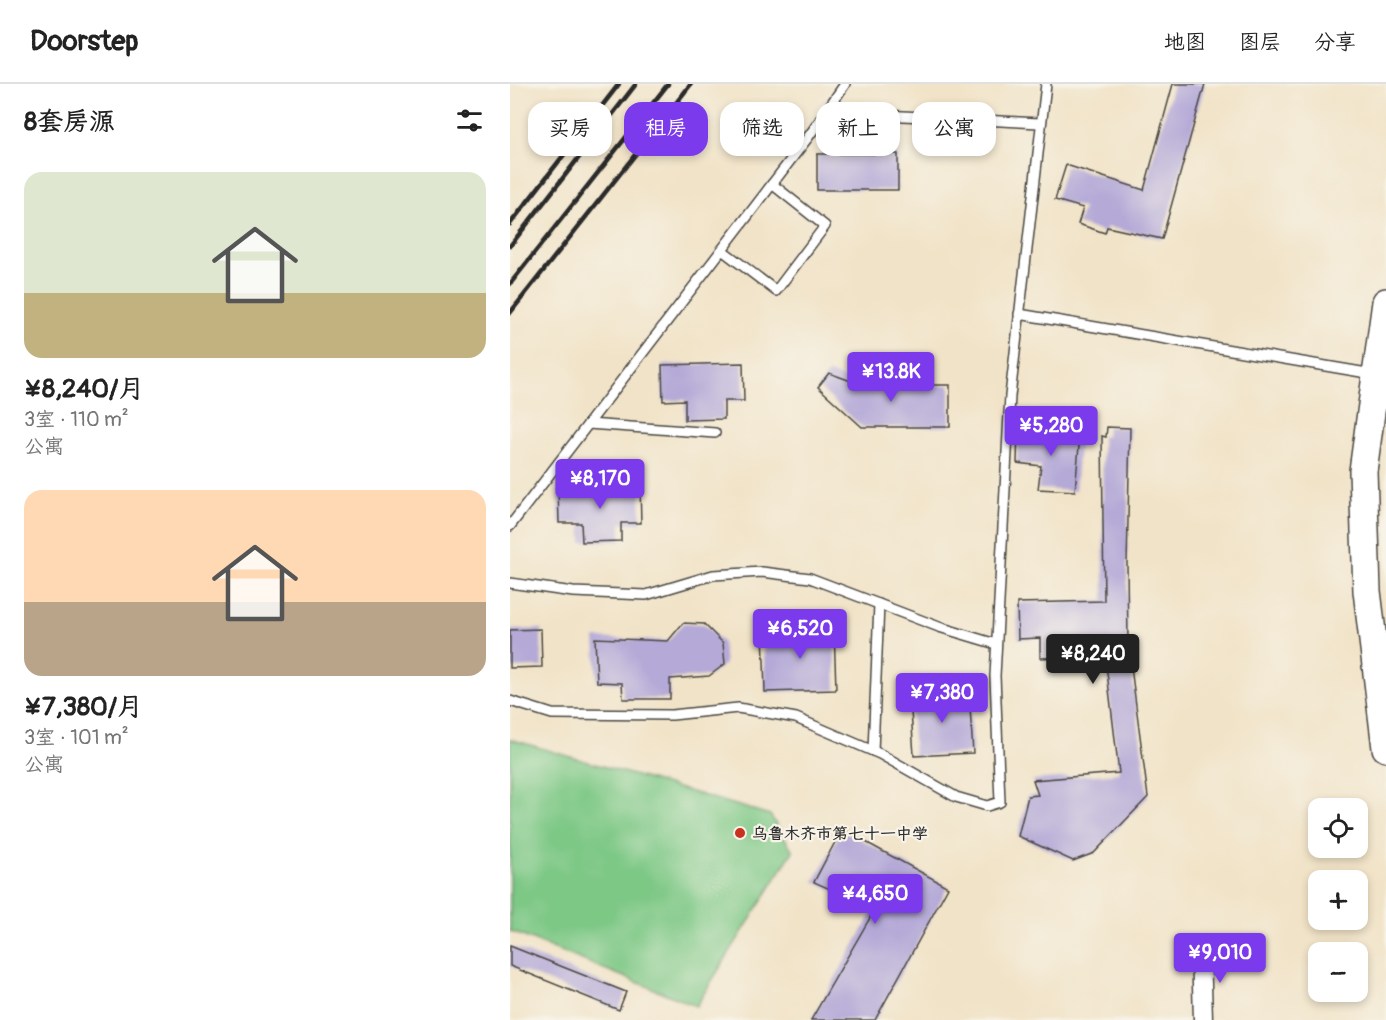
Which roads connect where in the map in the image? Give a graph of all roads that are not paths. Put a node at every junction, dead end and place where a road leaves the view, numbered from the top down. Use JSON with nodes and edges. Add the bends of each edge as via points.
{"nodes":[{"id":1,"x":845,"y":84,"type":"edge"},
{"id":2,"x":1046,"y":84,"type":"edge"},
{"id":3,"x":832,"y":102,"type":"edge"},
{"id":4,"x":900,"y":116,"type":"edge"},
{"id":5,"x":1040,"y":123,"type":"junction"},
{"id":6,"x":816,"y":124,"type":"edge"},
{"id":7,"x":772,"y":184,"type":"junction"},
{"id":8,"x":722,"y":250,"type":"junction"},
{"id":9,"x":1386,"y":302,"type":"edge"},
{"id":10,"x":1019,"y":314,"type":"junction"},
{"id":11,"x":1375,"y":374,"type":"junction"},
{"id":12,"x":588,"y":424,"type":"junction"},
{"id":13,"x":715,"y":433,"type":"dead end"},
{"id":14,"x":510,"y":526,"type":"edge"},
{"id":15,"x":510,"y":583,"type":"edge"},
{"id":16,"x":879,"y":604,"type":"junction"},
{"id":17,"x":996,"y":644,"type":"junction"},
{"id":18,"x":510,"y":701,"type":"edge"},
{"id":19,"x":1386,"y":748,"type":"edge"},
{"id":20,"x":873,"y":751,"type":"junction"},
{"id":21,"x":1202,"y":949,"type":"dead end"},
{"id":22,"x":1203,"y":1020,"type":"edge"}],
"edges":[{"from":1,"to":3,"type":"lane"},
{"from":2,"to":5,"type":"lane"},
{"from":4,"to":5,"type":"lane"},
{"from":5,"to":10,"type":"lane"},
{"from":6,"to":7,"type":"lane"},
{"from":7,"to":8,"type":"lane"},
{"from":7,"to":8,"type":"lane","via":[[825,226],[776,291]]},
{"from":8,"to":12,"type":"lane"},
{"from":9,"to":11,"type":"main road"},
{"from":10,"to":11,"type":"lane"},
{"from":10,"to":17,"type":"lane","via":[[1010,396]]},
{"from":11,"to":19,"type":"main road","via":[[1363,471],[1367,591]]},
{"from":12,"to":13,"type":"lane"},
{"from":12,"to":14,"type":"lane"},
{"from":15,"to":16,"type":"lane","via":[[573,592],[646,594],[713,575],[762,572],[810,578]]},
{"from":16,"to":17,"type":"lane"},
{"from":16,"to":20,"type":"lane"},
{"from":17,"to":20,"type":"lane","via":[[1000,802],[987,806],[956,797]]},
{"from":18,"to":20,"type":"lane","via":[[552,714],[672,715],[738,708],[796,718]]},
{"from":21,"to":22,"type":"street"}]}
